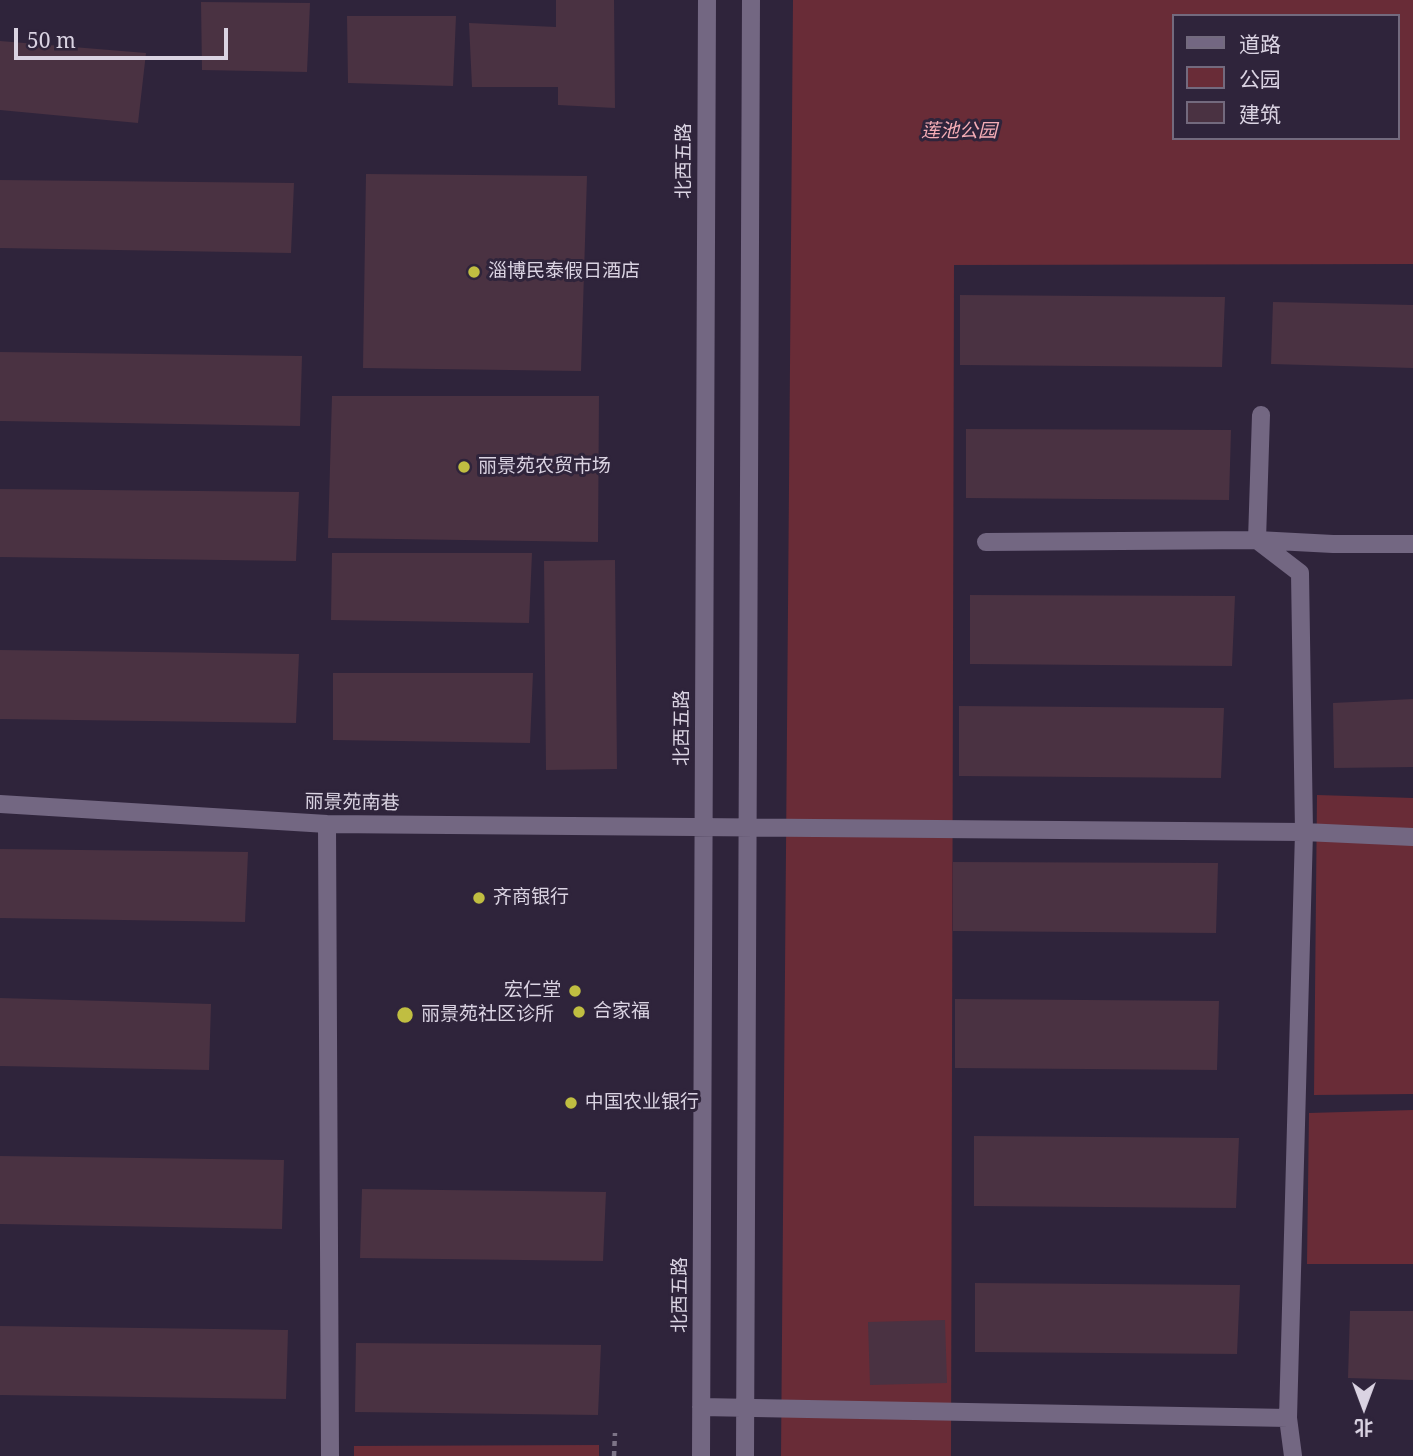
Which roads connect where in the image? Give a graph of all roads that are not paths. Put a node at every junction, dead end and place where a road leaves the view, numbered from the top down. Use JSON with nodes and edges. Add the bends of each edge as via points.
{"nodes":[{"id":1,"x":707,"y":0,"type":"edge"},
{"id":2,"x":751,"y":0,"type":"edge"},
{"id":3,"x":1261,"y":415,"type":"dead end"},
{"id":4,"x":1257,"y":540,"type":"junction"},
{"id":5,"x":986,"y":542,"type":"dead end"},
{"id":6,"x":1413,"y":544,"type":"edge"},
{"id":7,"x":0,"y":804,"type":"edge"},
{"id":8,"x":327,"y":824,"type":"junction"},
{"id":9,"x":703,"y":828,"type":"junction"},
{"id":10,"x":747,"y":828,"type":"junction"},
{"id":11,"x":1304,"y":832,"type":"junction"},
{"id":12,"x":1413,"y":837,"type":"edge"},
{"id":13,"x":701,"y":1407,"type":"junction"},
{"id":14,"x":745,"y":1408,"type":"junction"},
{"id":15,"x":1288,"y":1418,"type":"junction"},
{"id":16,"x":330,"y":1456,"type":"edge"},
{"id":17,"x":701,"y":1456,"type":"edge"},
{"id":18,"x":745,"y":1456,"type":"edge"},
{"id":19,"x":1293,"y":1456,"type":"edge"}],
"edges":[{"from":1,"to":9,"type":"street","name":"北西五路"},
{"from":2,"to":10,"type":"street"},
{"from":3,"to":4,"type":"street"},
{"from":4,"to":5,"type":"street"},
{"from":4,"to":6,"type":"street"},
{"from":4,"to":11,"type":"street","via":[[1300,573]]},
{"from":7,"to":8,"type":"street","name":"丽景苑南巷"},
{"from":8,"to":9,"type":"street","name":"丽景苑南巷"},
{"from":8,"to":16,"type":"street"},
{"from":9,"to":10,"type":"street","name":"丽景苑南巷"},
{"from":9,"to":13,"type":"street","name":"北西五路"},
{"from":10,"to":11,"type":"street","name":"丽景苑南巷"},
{"from":10,"to":14,"type":"street"},
{"from":11,"to":12,"type":"street","name":"丽景苑南巷"},
{"from":11,"to":15,"type":"street"},
{"from":13,"to":14,"type":"street"},
{"from":13,"to":17,"type":"street","name":"北西五路"},
{"from":14,"to":15,"type":"street"},
{"from":14,"to":18,"type":"street"},
{"from":15,"to":19,"type":"street"}]}
